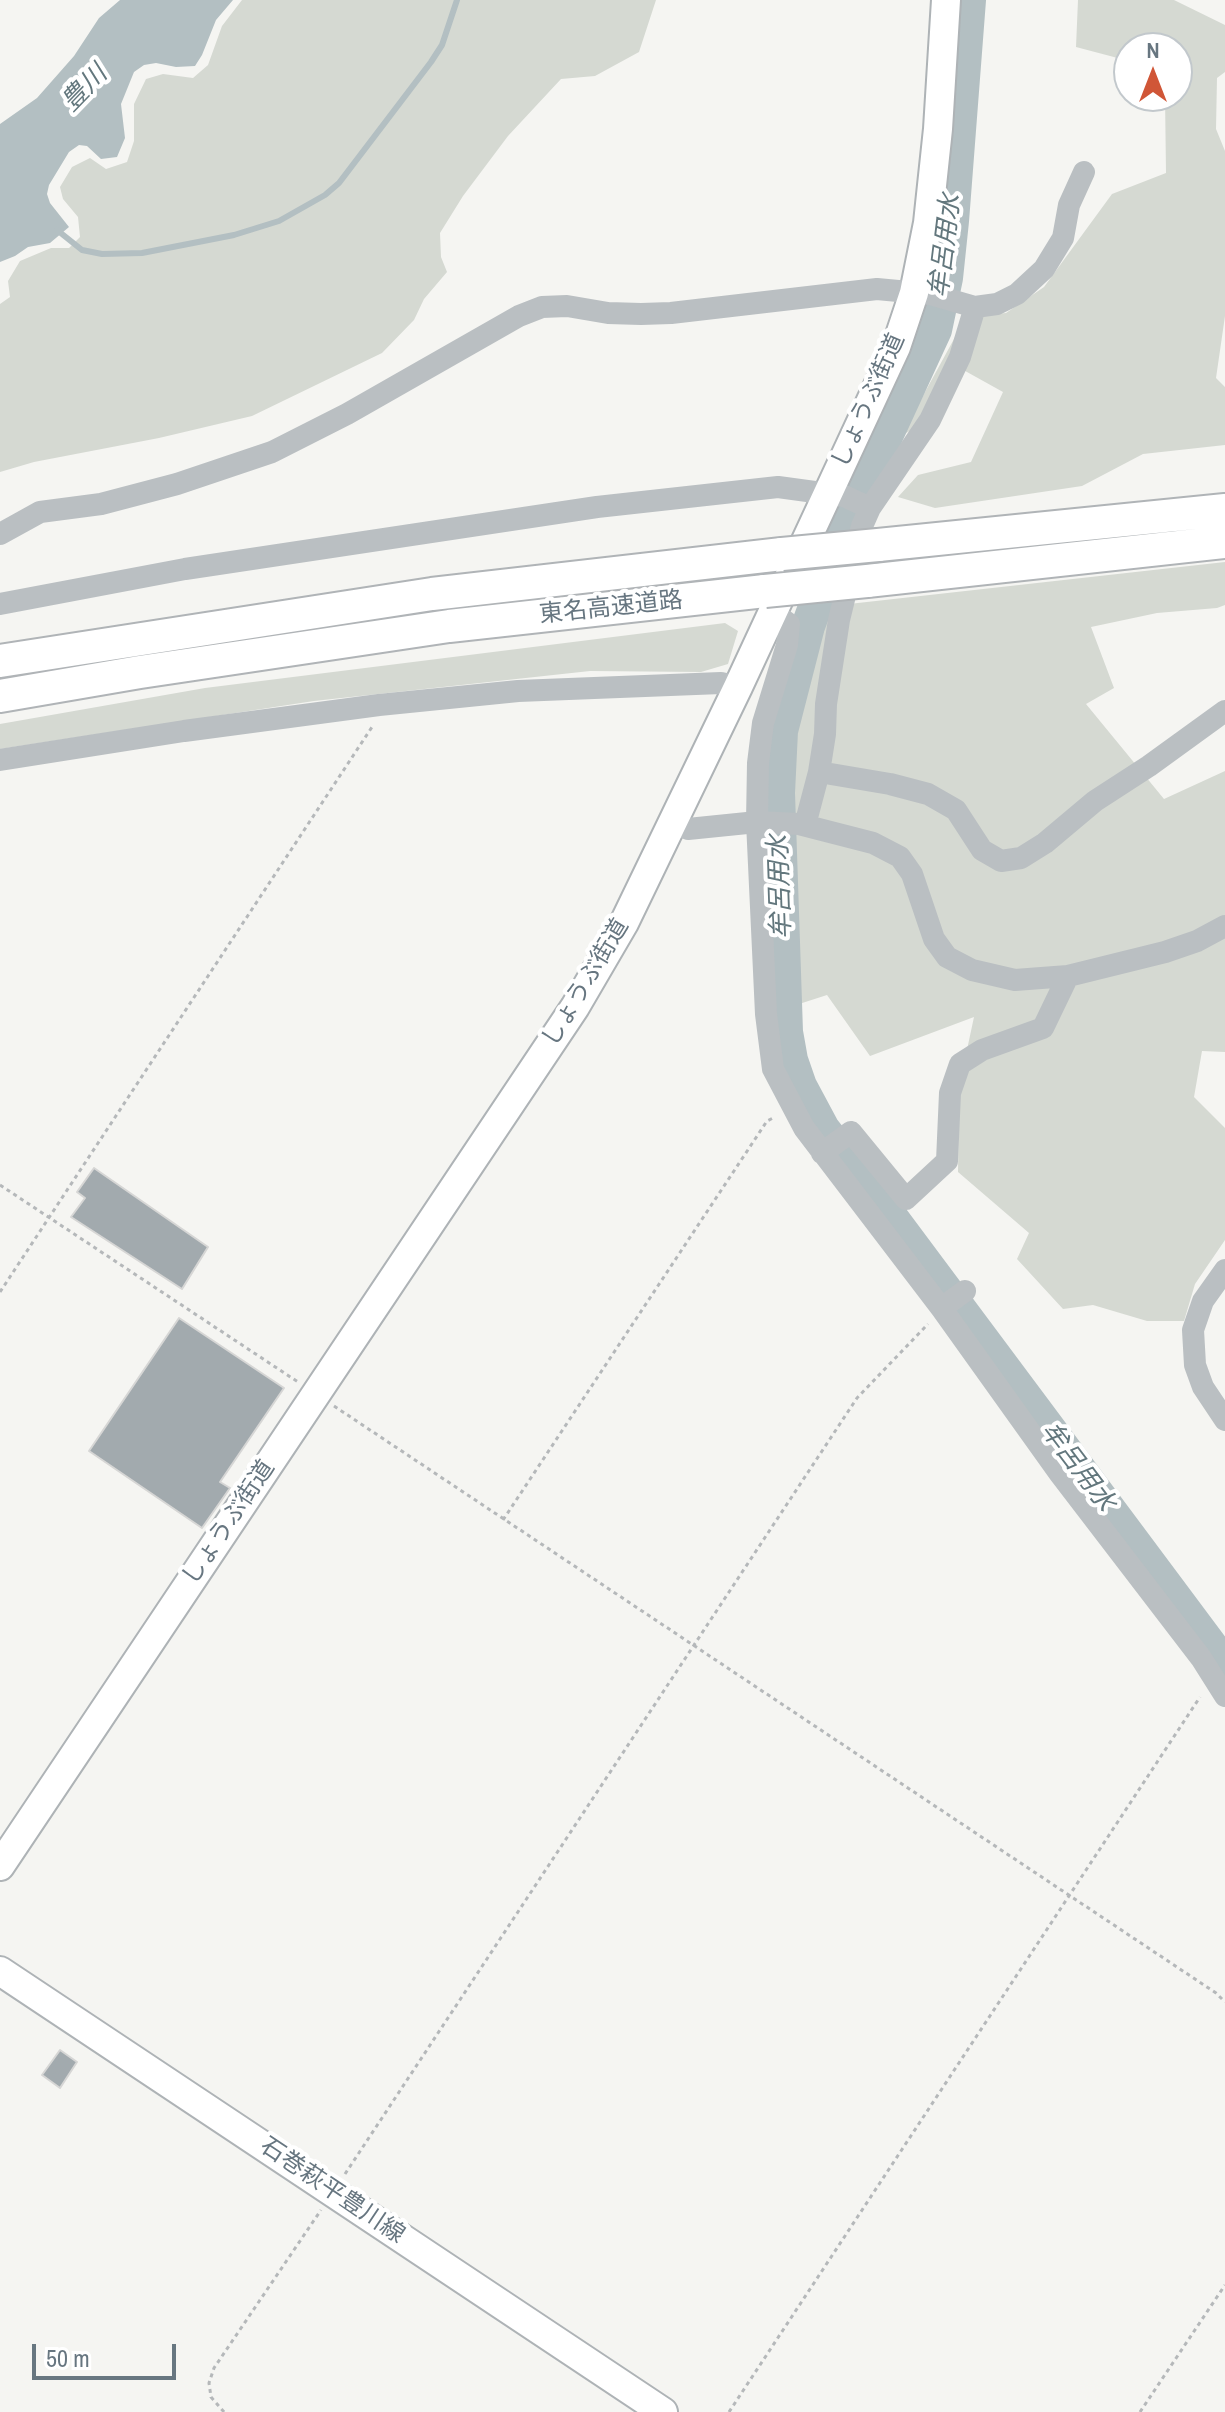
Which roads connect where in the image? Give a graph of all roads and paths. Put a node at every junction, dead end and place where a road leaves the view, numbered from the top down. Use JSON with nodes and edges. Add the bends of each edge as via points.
{"nodes":[{"id":1,"x":946,"y":0,"type":"edge"},
{"id":2,"x":1084,"y":172,"type":"dead end"},
{"id":3,"x":922,"y":293,"type":"junction"},
{"id":4,"x":968,"y":305,"type":"junction"},
{"id":5,"x":851,"y":501,"type":"junction"},
{"id":6,"x":1225,"y":510,"type":"edge"},
{"id":7,"x":0,"y":534,"type":"edge"},
{"id":8,"x":1225,"y":542,"type":"edge"},
{"id":9,"x":769,"y":602,"type":"junction"},
{"id":10,"x":0,"y":604,"type":"edge"},
{"id":11,"x":0,"y":661,"type":"edge"},
{"id":12,"x":738,"y":687,"type":"junction"},
{"id":13,"x":0,"y":696,"type":"edge"},
{"id":14,"x":379,"y":705,"type":"junction"},
{"id":15,"x":1225,"y":711,"type":"edge"},
{"id":16,"x":0,"y":760,"type":"edge"},
{"id":17,"x":819,"y":772,"type":"junction"},
{"id":18,"x":762,"y":822,"type":"junction"},
{"id":19,"x":674,"y":823,"type":"junction"},
{"id":20,"x":802,"y":824,"type":"junction"},
{"id":21,"x":1225,"y":926,"type":"edge"},
{"id":22,"x":1068,"y":976,"type":"junction"},
{"id":23,"x":792,"y":1108,"type":"junction"},
{"id":24,"x":826,"y":1151,"type":"junction"},
{"id":25,"x":0,"y":1185,"type":"edge"},
{"id":26,"x":50,"y":1217,"type":"junction"},
{"id":27,"x":1225,"y":1270,"type":"edge"},
{"id":28,"x":0,"y":1292,"type":"edge"},
{"id":29,"x":952,"y":1301,"type":"junction"},
{"id":30,"x":316,"y":1394,"type":"junction"},
{"id":31,"x":1225,"y":1420,"type":"edge"},
{"id":32,"x":503,"y":1520,"type":"junction"},
{"id":33,"x":693,"y":1645,"type":"junction"},
{"id":34,"x":1222,"y":1680,"type":"edge"},
{"id":35,"x":0,"y":1866,"type":"edge"},
{"id":36,"x":1068,"y":1896,"type":"junction"},
{"id":37,"x":0,"y":1971,"type":"edge"},
{"id":38,"x":1225,"y":2002,"type":"edge"},
{"id":39,"x":333,"y":2192,"type":"junction"},
{"id":40,"x":1225,"y":2285,"type":"edge"},
{"id":41,"x":224,"y":2412,"type":"edge"},
{"id":42,"x":663,"y":2412,"type":"edge"},
{"id":43,"x":729,"y":2412,"type":"edge"},
{"id":44,"x":1140,"y":2412,"type":"edge"}],
"edges":[{"from":1,"to":3,"type":"main road","name":"しょうぶ街道"},
{"from":2,"to":4,"type":"street","via":[[1069,205],[1063,238],[1044,269],[997,304]]},
{"from":3,"to":4,"type":"street"},
{"from":3,"to":5,"type":"main road","name":"しょうぶ街道","via":[[896,347]]},
{"from":3,"to":7,"type":"street","via":[[877,289],[671,313],[542,307],[272,452],[101,504],[40,512]]},
{"from":4,"to":5,"type":"street","via":[[960,357],[930,420]]},
{"from":5,"to":9,"type":"main road","name":"しょうぶ街道"},
{"from":5,"to":10,"type":"street","via":[[778,487],[597,507],[185,569]]},
{"from":5,"to":17,"type":"street","via":[[862,526],[839,620]]},
{"from":6,"to":11,"type":"highway","name":"東名高速道路","bridge":true,"via":[[432,594]]},
{"from":8,"to":9,"type":"highway","name":"東名高速道路","bridge":true,"via":[[867,581]]},
{"from":9,"to":12,"type":"main road","name":"しょうぶ街道"},
{"from":9,"to":13,"type":"highway","name":"東名高速道路","via":[[449,626]]},
{"from":9,"to":18,"type":"street","via":[[789,624],[763,723],[758,763]]},
{"from":12,"to":14,"type":"street","via":[[721,683],[518,691]]},
{"from":12,"to":19,"type":"main road","name":"しょうぶ街道"},
{"from":14,"to":16,"type":"street"},
{"from":14,"to":26,"type":"path","via":[[378,717]]},
{"from":15,"to":17,"type":"street","via":[[1021,858],[1001,861],[982,850],[956,810],[928,794]]},
{"from":17,"to":20,"type":"street"},
{"from":18,"to":19,"type":"street","via":[[688,829]]},
{"from":18,"to":20,"type":"street"},
{"from":18,"to":23,"type":"street","via":[[769,1046],[773,1069]]},
{"from":19,"to":30,"type":"main road","name":"しょうぶ街道","via":[[575,1007]]},
{"from":20,"to":22,"type":"street","via":[[873,843],[900,857],[912,874],[934,939],[947,957],[972,970],[1015,980]]},
{"from":21,"to":22,"type":"street","via":[[1165,952]]},
{"from":22,"to":24,"type":"street","via":[[1043,1028],[982,1050],[960,1064],[950,1093],[947,1161],[906,1199],[851,1132]]},
{"from":23,"to":24,"type":"street"},
{"from":23,"to":32,"type":"path","via":[[767,1121]]},
{"from":24,"to":29,"type":"street"},
{"from":25,"to":26,"type":"path"},
{"from":26,"to":28,"type":"path"},
{"from":26,"to":30,"type":"path"},
{"from":27,"to":31,"type":"street","via":[[1203,1301],[1193,1330],[1195,1365]]},
{"from":29,"to":33,"type":"path","via":[[857,1398]]},
{"from":29,"to":34,"type":"street","via":[[1060,1474]]},
{"from":30,"to":32,"type":"path"},
{"from":30,"to":35,"type":"main road","name":"しょうぶ街道"},
{"from":32,"to":33,"type":"path"},
{"from":33,"to":36,"type":"path"},
{"from":33,"to":39,"type":"path"},
{"from":34,"to":36,"type":"path","via":[[1206,1689]]},
{"from":36,"to":38,"type":"path"},
{"from":36,"to":43,"type":"path"},
{"from":37,"to":39,"type":"main road","name":"石巻萩平豊川線"},
{"from":39,"to":41,"type":"path","via":[[214,2368],[211,2397]]},
{"from":39,"to":42,"type":"main road","name":"石巻萩平豊川線"},
{"from":40,"to":44,"type":"path"}]}
